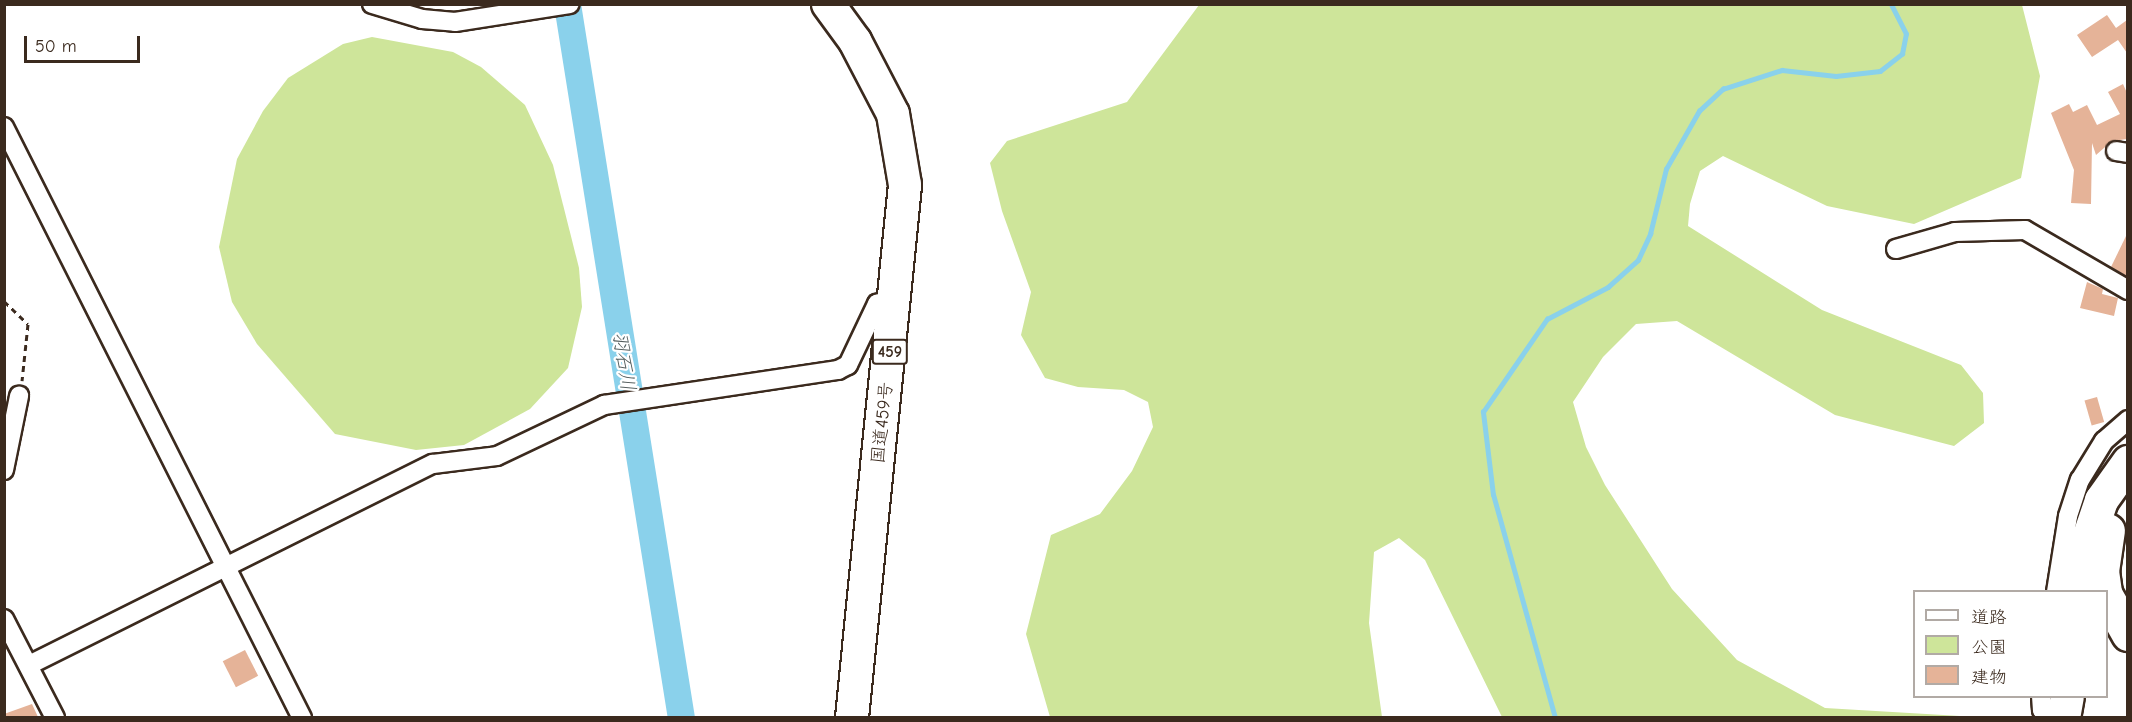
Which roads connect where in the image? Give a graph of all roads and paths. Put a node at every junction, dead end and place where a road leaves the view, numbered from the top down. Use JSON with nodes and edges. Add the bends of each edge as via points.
{"nodes":[{"id":1,"x":372,"y":4,"type":"edge"},
{"id":2,"x":828,"y":4,"type":"edge"},
{"id":3,"x":555,"y":6,"type":"edge"},
{"id":4,"x":4,"y":127,"type":"edge"},
{"id":5,"x":1896,"y":249,"type":"dead end"},
{"id":6,"x":2127,"y":290,"type":"edge"},
{"id":7,"x":896,"y":299,"type":"junction"},
{"id":8,"x":4,"y":301,"type":"edge"},
{"id":9,"x":19,"y":396,"type":"joint"},
{"id":10,"x":2127,"y":420,"type":"edge"},
{"id":11,"x":2127,"y":462,"type":"edge"},
{"id":12,"x":4,"y":470,"type":"edge"},
{"id":13,"x":2127,"y":487,"type":"edge"},
{"id":14,"x":226,"y":566,"type":"junction"},
{"id":15,"x":2056,"y":590,"type":"edge"},
{"id":16,"x":2078,"y":590,"type":"edge"},
{"id":17,"x":2106,"y":590,"type":"edge"},
{"id":18,"x":2108,"y":597,"type":"edge"},
{"id":19,"x":4,"y":619,"type":"edge"},
{"id":20,"x":2127,"y":634,"type":"edge"},
{"id":21,"x":28,"y":665,"type":"junction"},
{"id":22,"x":2041,"y":698,"type":"edge"},
{"id":23,"x":2067,"y":698,"type":"edge"},
{"id":24,"x":56,"y":717,"type":"edge"},
{"id":25,"x":302,"y":717,"type":"edge"},
{"id":26,"x":852,"y":717,"type":"edge"},
{"id":27,"x":2053,"y":717,"type":"edge"},
{"id":28,"x":2063,"y":717,"type":"edge"}],
"edges":[{"from":1,"to":3,"type":"street","via":[[422,19],[455,22]]},
{"from":2,"to":7,"type":"highway","name":"国道459号","number":"459","via":[[877,77],[903,152],[904,217]]},
{"from":4,"to":14,"type":"street"},
{"from":5,"to":6,"type":"street","via":[[1955,232],[2025,230]]},
{"from":7,"to":14,"type":"street","via":[[877,304],[848,365],[838,370],[604,405],[497,456],[460,458],[403,476]]},
{"from":7,"to":26,"type":"highway","name":"国道459号","number":"459"},
{"from":8,"to":9,"type":"path","via":[[28,324],[29,345]]},
{"from":9,"to":12,"type":"street"},
{"from":10,"to":15,"type":"street","via":[[2104,441],[2080,480],[2068,516]]},
{"from":11,"to":16,"type":"highway","via":[[2098,509],[2084,550]]},
{"from":13,"to":17,"type":"highway","via":[[2106,539]]},
{"from":14,"to":21,"type":"street"},
{"from":14,"to":25,"type":"street"},
{"from":18,"to":20,"type":"highway"},
{"from":19,"to":21,"type":"street"},
{"from":21,"to":24,"type":"street"},
{"from":22,"to":27,"type":"street","via":[[2042,710]]},
{"from":23,"to":28,"type":"highway"}]}
